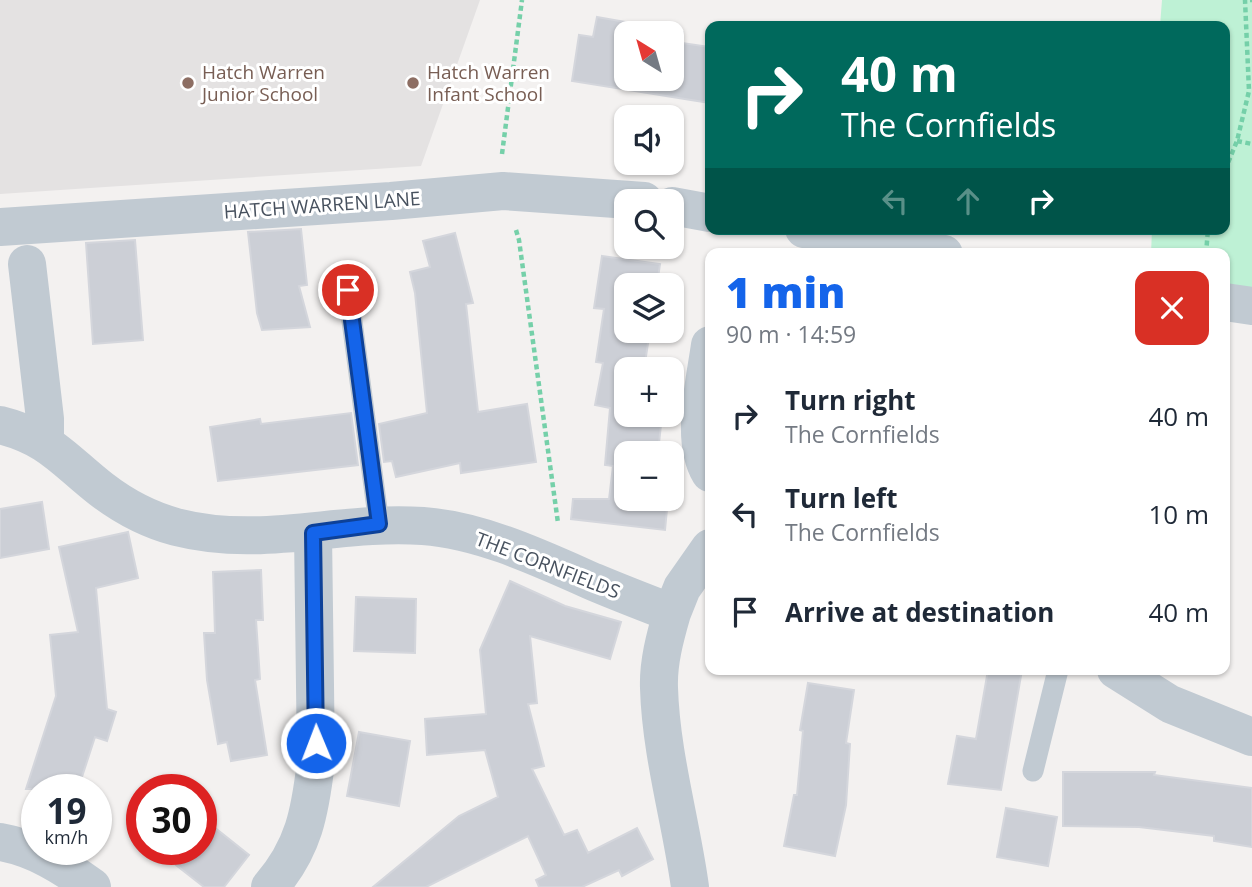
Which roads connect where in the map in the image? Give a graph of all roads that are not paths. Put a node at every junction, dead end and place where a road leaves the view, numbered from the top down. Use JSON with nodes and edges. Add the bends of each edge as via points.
{"nodes":[{"id":1,"x":614,"y":199,"type":"edge"},
{"id":2,"x":684,"y":208,"type":"edge"},
{"id":3,"x":705,"y":212,"type":"edge"},
{"id":4,"x":0,"y":227,"type":"edge"},
{"id":5,"x":838,"y":235,"type":"edge"},
{"id":6,"x":910,"y":248,"type":"edge"},
{"id":7,"x":27,"y":264,"type":"dead end"},
{"id":8,"x":348,"y":290,"type":"dead end"},
{"id":9,"x":1230,"y":303,"type":"edge"},
{"id":10,"x":1252,"y":306,"type":"edge"},
{"id":11,"x":705,"y":384,"type":"edge"},
{"id":12,"x":0,"y":425,"type":"edge"},
{"id":13,"x":45,"y":442,"type":"junction"},
{"id":14,"x":705,"y":464,"type":"edge"},
{"id":15,"x":379,"y":524,"type":"junction"},
{"id":16,"x":313,"y":533,"type":"junction"},
{"id":17,"x":705,"y":555,"type":"edge"},
{"id":18,"x":672,"y":613,"type":"junction"},
{"id":19,"x":1057,"y":675,"type":"edge"},
{"id":20,"x":1124,"y":675,"type":"edge"},
{"id":21,"x":1252,"y":737,"type":"edge"},
{"id":22,"x":1033,"y":771,"type":"dead end"},
{"id":23,"x":0,"y":842,"type":"edge"},
{"id":24,"x":92,"y":887,"type":"edge"},
{"id":25,"x":270,"y":887,"type":"edge"},
{"id":26,"x":690,"y":887,"type":"edge"}],
"edges":[{"from":1,"to":4,"type":"street","name":"HATCH WARREN LANE","via":[[503,191]]},
{"from":2,"to":3,"type":"street"},
{"from":5,"to":6,"type":"street"},
{"from":7,"to":13,"type":"street"},
{"from":8,"to":15,"type":"lane"},
{"from":9,"to":10,"type":"street"},
{"from":11,"to":14,"type":"street","via":[[700,423]]},
{"from":12,"to":13,"type":"street","name":"THE CORNFIELDS"},
{"from":13,"to":16,"type":"street","name":"THE CORNFIELDS","via":[[122,504],[173,526],[242,537]]},
{"from":15,"to":16,"type":"street","name":"THE CORNFIELDS"},
{"from":15,"to":18,"type":"street","name":"THE CORNFIELDS","via":[[457,531],[539,558]]},
{"from":16,"to":25,"type":"street","via":[[316,762],[312,796],[301,839]]},
{"from":17,"to":18,"type":"street","via":[[682,588]]},
{"from":18,"to":26,"type":"street","via":[[659,686]]},
{"from":19,"to":22,"type":"lane"},
{"from":20,"to":21,"type":"street","via":[[1170,704]]},
{"from":23,"to":24,"type":"street","via":[[38,853]]}]}
